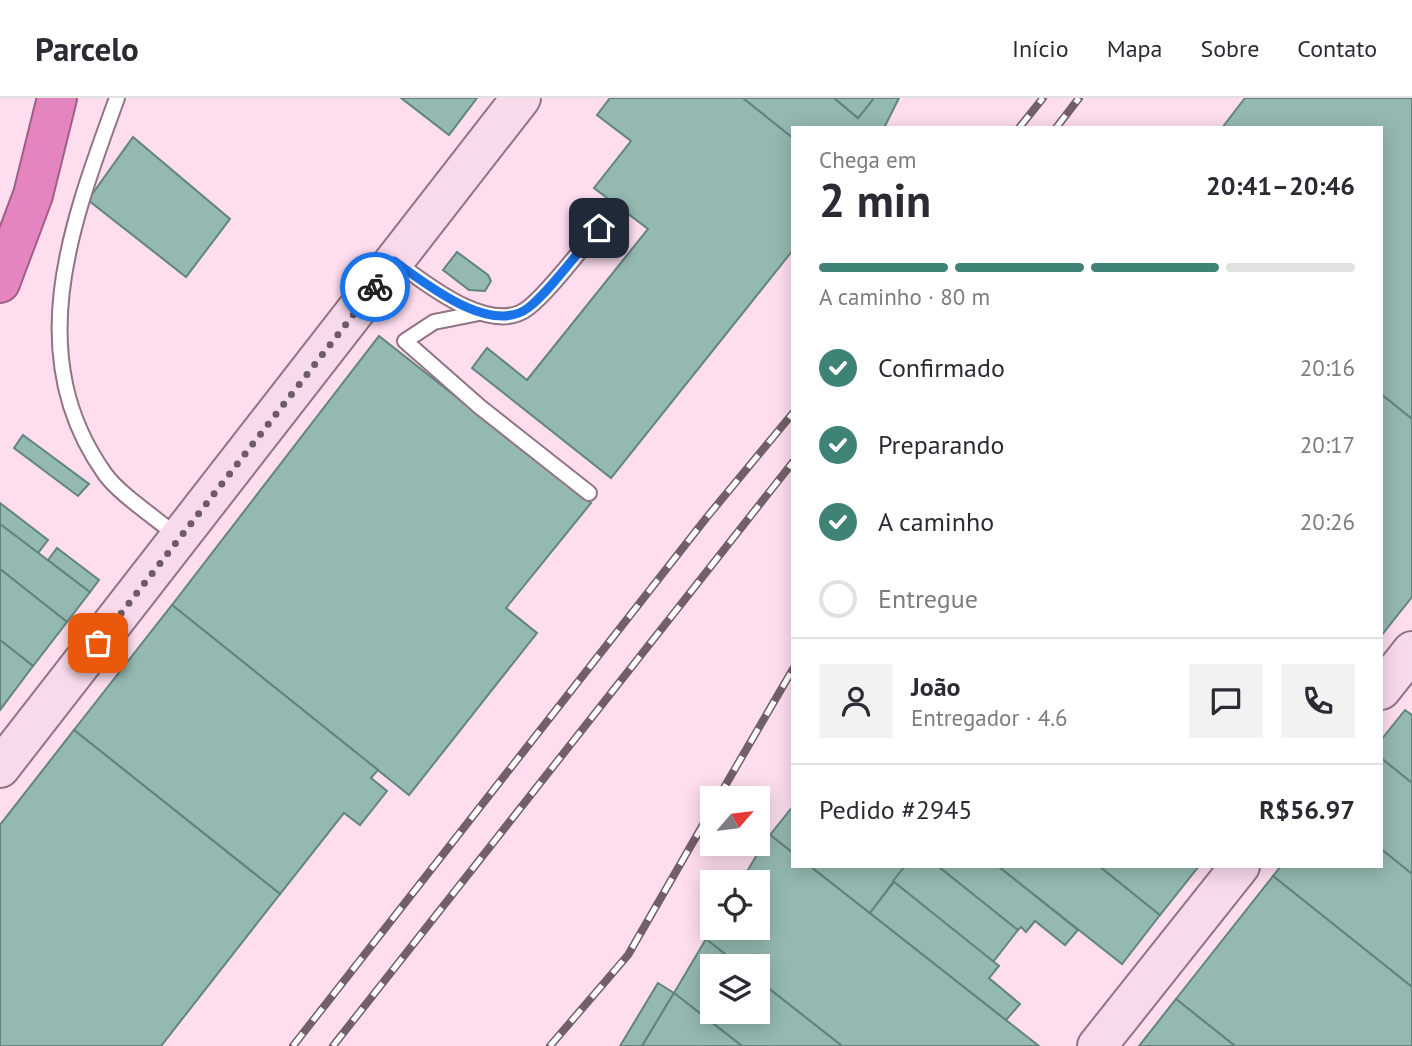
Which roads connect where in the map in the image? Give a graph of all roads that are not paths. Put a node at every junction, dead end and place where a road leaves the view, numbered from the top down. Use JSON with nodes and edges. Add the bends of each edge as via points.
{"nodes":[{"id":1,"x":57,"y":98,"type":"edge"},
{"id":2,"x":117,"y":98,"type":"edge"},
{"id":3,"x":521,"y":98,"type":"edge"},
{"id":4,"x":599,"y":228,"type":"dead end"},
{"id":5,"x":394,"y":261,"type":"junction"},
{"id":6,"x":0,"y":283,"type":"edge"},
{"id":7,"x":479,"y":313,"type":"junction"},
{"id":8,"x":590,"y":493,"type":"dead end"},
{"id":9,"x":179,"y":538,"type":"junction"},
{"id":10,"x":1412,"y":651,"type":"edge"},
{"id":11,"x":1383,"y":687,"type":"edge"},
{"id":12,"x":0,"y":768,"type":"edge"},
{"id":13,"x":1238,"y":868,"type":"edge"},
{"id":14,"x":1097,"y":1046,"type":"edge"}],
"edges":[{"from":1,"to":6,"type":"highway","via":[[33,195]]},
{"from":2,"to":9,"type":"lane","via":[[78,204],[61,283],[60,361],[74,423],[107,477]]},
{"from":3,"to":5,"type":"main road"},
{"from":4,"to":7,"type":"lane","via":[[527,309],[505,317]]},
{"from":5,"to":7,"type":"lane"},
{"from":5,"to":9,"type":"main road"},
{"from":7,"to":8,"type":"lane","via":[[434,322],[405,341]]},
{"from":9,"to":12,"type":"main road"},
{"from":10,"to":11,"type":"main road"},
{"from":13,"to":14,"type":"main road"}]}
